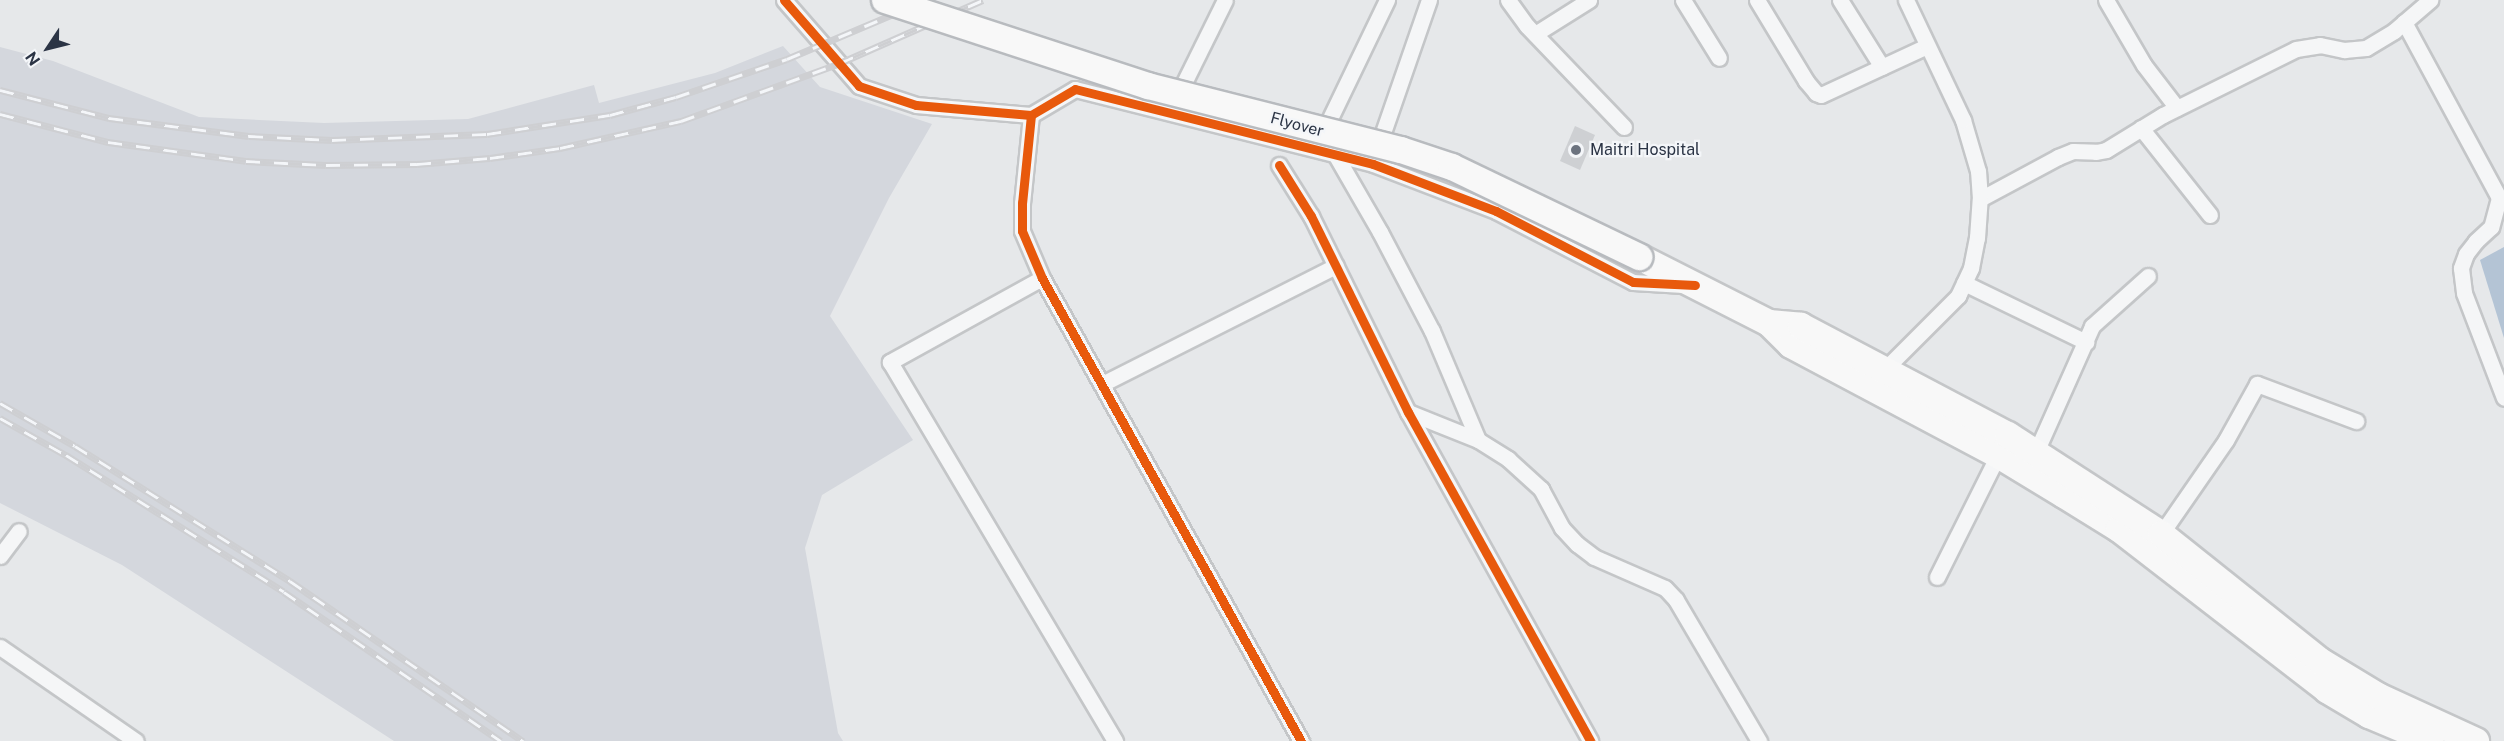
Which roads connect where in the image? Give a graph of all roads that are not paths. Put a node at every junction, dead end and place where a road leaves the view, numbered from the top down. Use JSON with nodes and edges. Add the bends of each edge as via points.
{"nodes":[{"id":1,"x":784,"y":0,"type":"edge"},
{"id":2,"x":885,"y":0,"type":"edge"},
{"id":3,"x":1225,"y":0,"type":"edge"},
{"id":4,"x":1387,"y":0,"type":"edge"},
{"id":5,"x":1429,"y":0,"type":"edge"},
{"id":6,"x":1508,"y":0,"type":"edge"},
{"id":7,"x":1590,"y":0,"type":"edge"},
{"id":8,"x":1683,"y":0,"type":"edge"},
{"id":9,"x":1757,"y":0,"type":"edge"},
{"id":10,"x":1840,"y":0,"type":"edge"},
{"id":11,"x":1906,"y":0,"type":"edge"},
{"id":12,"x":2106,"y":0,"type":"edge"},
{"id":13,"x":2430,"y":0,"type":"edge"},
{"id":14,"x":2404,"y":22,"type":"junction"},
{"id":15,"x":1535,"y":34,"type":"junction"},
{"id":16,"x":1927,"y":46,"type":"junction"},
{"id":17,"x":1719,"y":58,"type":"dead end"},
{"id":18,"x":1882,"y":67,"type":"junction"},
{"id":19,"x":2177,"y":108,"type":"junction"},
{"id":20,"x":1169,"y":114,"type":"junction"},
{"id":21,"x":1031,"y":115,"type":"junction"},
{"id":22,"x":1624,"y":127,"type":"dead end"},
{"id":23,"x":2141,"y":128,"type":"junction"},
{"id":24,"x":1315,"y":149,"type":"junction"},
{"id":25,"x":1335,"y":154,"type":"junction"},
{"id":26,"x":1373,"y":164,"type":"junction"},
{"id":27,"x":1279,"y":165,"type":"dead end"},
{"id":28,"x":2501,"y":197,"type":"edge"},
{"id":29,"x":1980,"y":199,"type":"junction"},
{"id":30,"x":2210,"y":214,"type":"dead end"},
{"id":31,"x":1336,"y":266,"type":"junction"},
{"id":32,"x":2148,"y":276,"type":"dead end"},
{"id":33,"x":1042,"y":278,"type":"junction"},
{"id":34,"x":1964,"y":283,"type":"junction"},
{"id":35,"x":1695,"y":285,"type":"junction"},
{"id":36,"x":1768,"y":323,"type":"junction"},
{"id":37,"x":2086,"y":342,"type":"junction"},
{"id":38,"x":1884,"y":370,"type":"junction"},
{"id":39,"x":1102,"y":384,"type":"junction"},
{"id":40,"x":2504,"y":398,"type":"edge"},
{"id":41,"x":1408,"y":412,"type":"junction"},
{"id":42,"x":2356,"y":422,"type":"dead end"},
{"id":43,"x":1478,"y":440,"type":"junction"},
{"id":44,"x":2036,"y":452,"type":"junction"},
{"id":45,"x":1998,"y":455,"type":"junction"},
{"id":46,"x":19,"y":531,"type":"dead end"},
{"id":47,"x":2161,"y":534,"type":"junction"},
{"id":48,"x":0,"y":556,"type":"edge"},
{"id":49,"x":1936,"y":577,"type":"dead end"},
{"id":50,"x":0,"y":647,"type":"edge"},
{"id":51,"x":136,"y":741,"type":"edge"},
{"id":52,"x":1115,"y":741,"type":"edge"},
{"id":53,"x":1301,"y":741,"type":"edge"},
{"id":54,"x":1590,"y":741,"type":"edge"},
{"id":55,"x":1759,"y":741,"type":"edge"},
{"id":56,"x":2431,"y":741,"type":"edge"},
{"id":57,"x":2476,"y":741,"type":"edge"}],
"edges":[{"from":1,"to":21,"type":"street","via":[[859,86],[916,105]]},
{"from":2,"to":35,"type":"highway","name":"Flyover","bridge":true,"via":[[1148,86],[1401,150],[1452,167]]},
{"from":3,"to":20,"type":"street"},
{"from":4,"to":24,"type":"street"},
{"from":5,"to":26,"type":"street"},
{"from":6,"to":15,"type":"street"},
{"from":7,"to":15,"type":"street"},
{"from":8,"to":17,"type":"street"},
{"from":9,"to":18,"type":"street","via":[[1816,93],[1828,92]]},
{"from":10,"to":18,"type":"street"},
{"from":11,"to":16,"type":"street"},
{"from":12,"to":19,"type":"street","via":[[2144,65]]},
{"from":13,"to":14,"type":"street"},
{"from":14,"to":19,"type":"street","via":[[2366,48],[2344,50],[2320,45],[2296,49]]},
{"from":14,"to":28,"type":"street"},
{"from":15,"to":22,"type":"street"},
{"from":16,"to":18,"type":"street"},
{"from":16,"to":29,"type":"street","via":[[1963,120],[1978,171]]},
{"from":19,"to":23,"type":"street"},
{"from":20,"to":21,"type":"street","via":[[1075,89]]},
{"from":20,"to":24,"type":"street"},
{"from":21,"to":33,"type":"street","via":[[1022,231]]},
{"from":23,"to":29,"type":"street","via":[[2106,150],[2073,151],[2058,157]]},
{"from":23,"to":30,"type":"street"},
{"from":24,"to":25,"type":"street"},
{"from":25,"to":26,"type":"street"},
{"from":25,"to":43,"type":"street","via":[[1432,331]]},
{"from":26,"to":35,"type":"street","via":[[1496,211],[1633,282]]},
{"from":27,"to":31,"type":"street"},
{"from":28,"to":40,"type":"street","via":[[2491,227],[2471,248],[2461,268],[2464,293]]},
{"from":29,"to":34,"type":"street","via":[[1977,238]]},
{"from":31,"to":39,"type":"street"},
{"from":31,"to":41,"type":"street"},
{"from":32,"to":37,"type":"street","via":[[2092,326]]},
{"from":33,"to":39,"type":"street"},
{"from":33,"to":52,"type":"street","via":[[890,362]]},
{"from":34,"to":37,"type":"street"},
{"from":34,"to":38,"type":"street","via":[[1958,296]]},
{"from":35,"to":36,"type":"highway","name":"Flyover"},
{"from":36,"to":38,"type":"highway","via":[[1801,326]]},
{"from":36,"to":45,"type":"highway","via":[[1791,345]]},
{"from":37,"to":44,"type":"street"},
{"from":38,"to":44,"type":"highway"},
{"from":39,"to":53,"type":"street"},
{"from":41,"to":43,"type":"street"},
{"from":41,"to":54,"type":"street"},
{"from":42,"to":47,"type":"street","via":[[2257,384],[2226,440]]},
{"from":43,"to":55,"type":"street","via":[[1527,473],[1541,489],[1562,528],[1577,544],[1594,557],[1665,588],[1676,600]]},
{"from":44,"to":47,"type":"highway"},
{"from":45,"to":49,"type":"street"},
{"from":45,"to":56,"type":"highway","via":[[2119,530],[2327,690],[2369,715]]},
{"from":46,"to":48,"type":"street"},
{"from":47,"to":57,"type":"highway","via":[[2320,661],[2378,696]]},
{"from":50,"to":51,"type":"street"}]}
